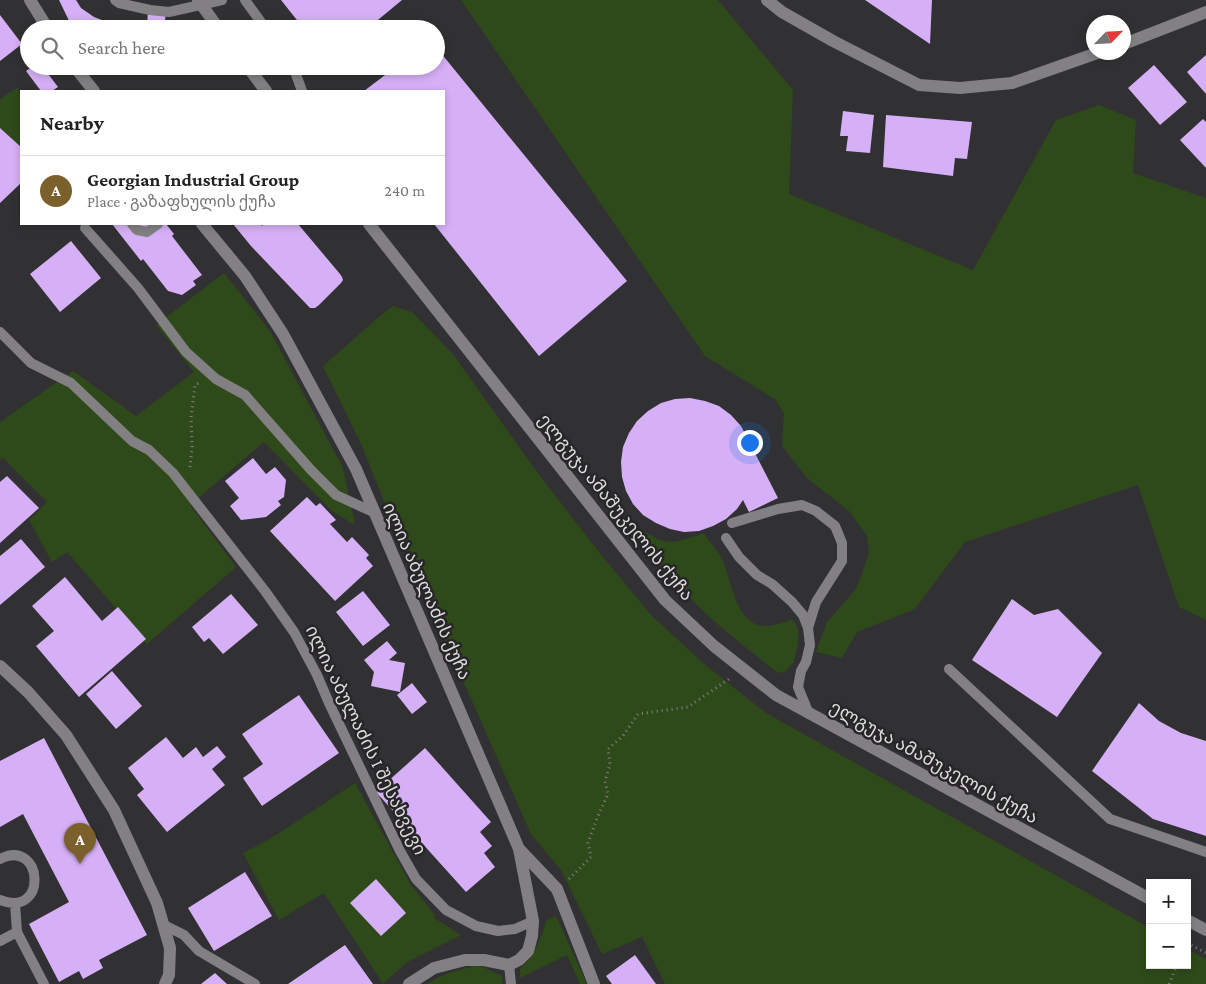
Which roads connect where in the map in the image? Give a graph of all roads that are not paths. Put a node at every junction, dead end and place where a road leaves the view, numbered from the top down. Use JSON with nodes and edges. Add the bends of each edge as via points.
{"nodes":[{"id":1,"x":30,"y":0,"type":"edge"},
{"id":2,"x":115,"y":0,"type":"edge"},
{"id":3,"x":222,"y":0,"type":"edge"},
{"id":4,"x":245,"y":0,"type":"edge"},
{"id":5,"x":767,"y":0,"type":"edge"},
{"id":6,"x":200,"y":2,"type":"edge"},
{"id":7,"x":1206,"y":12,"type":"edge"},
{"id":8,"x":42,"y":20,"type":"edge"},
{"id":9,"x":213,"y":20,"type":"edge"},
{"id":10,"x":259,"y":20,"type":"edge"},
{"id":11,"x":1131,"y":41,"type":"edge"},
{"id":12,"x":1086,"y":57,"type":"edge"},
{"id":13,"x":81,"y":75,"type":"edge"},
{"id":14,"x":254,"y":75,"type":"edge"},
{"id":15,"x":296,"y":75,"type":"edge"},
{"id":16,"x":93,"y":90,"type":"edge"},
{"id":17,"x":265,"y":90,"type":"edge"},
{"id":18,"x":302,"y":90,"type":"edge"},
{"id":19,"x":133,"y":225,"type":"edge"},
{"id":20,"x":157,"y":225,"type":"edge"},
{"id":21,"x":203,"y":225,"type":"edge"},
{"id":22,"x":370,"y":225,"type":"edge"},
{"id":23,"x":86,"y":228,"type":"dead end"},
{"id":24,"x":0,"y":332,"type":"edge"},
{"id":25,"x":373,"y":512,"type":"junction"},
{"id":26,"x":732,"y":523,"type":"dead end"},
{"id":27,"x":726,"y":538,"type":"dead end"},
{"id":28,"x":808,"y":628,"type":"junction"},
{"id":29,"x":0,"y":666,"type":"edge"},
{"id":30,"x":949,"y":669,"type":"dead end"},
{"id":31,"x":809,"y":714,"type":"junction"},
{"id":32,"x":519,"y":849,"type":"junction"},
{"id":33,"x":1206,"y":852,"type":"edge"},
{"id":34,"x":0,"y":859,"type":"edge"},
{"id":35,"x":1146,"y":898,"type":"edge"},
{"id":36,"x":0,"y":900,"type":"edge"},
{"id":37,"x":15,"y":903,"type":"junction"},
{"id":38,"x":533,"y":921,"type":"junction"},
{"id":39,"x":1191,"y":922,"type":"edge"},
{"id":40,"x":164,"y":925,"type":"junction"},
{"id":41,"x":1206,"y":930,"type":"edge"},
{"id":42,"x":17,"y":932,"type":"junction"},
{"id":43,"x":0,"y":941,"type":"edge"},
{"id":44,"x":509,"y":965,"type":"junction"},
{"id":45,"x":44,"y":984,"type":"edge"},
{"id":46,"x":165,"y":984,"type":"edge"},
{"id":47,"x":255,"y":984,"type":"edge"},
{"id":48,"x":409,"y":984,"type":"edge"},
{"id":49,"x":511,"y":984,"type":"edge"},
{"id":50,"x":594,"y":984,"type":"edge"}],
"edges":[{"from":1,"to":8,"type":"street"},
{"from":2,"to":6,"type":"lane","via":[[169,12]]},
{"from":3,"to":6,"type":"lane"},
{"from":4,"to":10,"type":"lane"},
{"from":5,"to":12,"type":"street","via":[[782,12],[918,85],[960,88],[1012,83]]},
{"from":6,"to":9,"type":"street"},
{"from":7,"to":11,"type":"street"},
{"from":13,"to":16,"type":"street"},
{"from":14,"to":17,"type":"street"},
{"from":15,"to":18,"type":"lane"},
{"from":19,"to":20,"type":"lane","via":[[137,230],[147,232]]},
{"from":21,"to":25,"type":"street","name":"ილია აბულაძის ქუჩა","via":[[245,276],[283,334],[356,469]]},
{"from":22,"to":31,"type":"street","name":"ელგუჯა ამაშუკელის ქუჩა","via":[[665,600],[714,646],[776,695]]},
{"from":23,"to":25,"type":"lane","via":[[138,288],[186,352],[216,379],[245,395],[336,496]]},
{"from":24,"to":38,"type":"lane","name":"ილია აბულაძის I შესახვევი","via":[[31,362],[71,383],[132,441],[150,450],[173,473],[266,591],[294,632],[317,675],[416,880],[446,910],[476,926],[498,931],[515,929]]},
{"from":25,"to":32,"type":"street","name":"ილია აბულაძის ქუჩა"},
{"from":26,"to":28,"type":"lane","via":[[802,505],[835,526],[842,543],[842,561],[816,602]]},
{"from":27,"to":28,"type":"lane","via":[[757,575],[792,602],[803,615]]},
{"from":28,"to":31,"type":"lane","via":[[810,645],[798,687]]},
{"from":29,"to":40,"type":"street","via":[[66,735],[114,810],[158,903]]},
{"from":30,"to":33,"type":"lane","via":[[1110,820]]},
{"from":31,"to":35,"type":"street","name":"ელგუჯა ამაშუკელის ქუჩა"},
{"from":32,"to":38,"type":"street"},
{"from":32,"to":50,"type":"street","name":"ილია აბულაძის ქუჩა","via":[[557,889]]},
{"from":34,"to":37,"type":"lane","via":[[21,857],[35,875],[36,882],[29,896]]},
{"from":36,"to":37,"type":"lane"},
{"from":37,"to":42,"type":"lane"},
{"from":38,"to":44,"type":"street","via":[[528,951]]},
{"from":39,"to":41,"type":"street"},
{"from":40,"to":46,"type":"street","via":[[170,948],[169,975]]},
{"from":40,"to":47,"type":"lane","via":[[184,935],[199,951]]},
{"from":42,"to":43,"type":"lane"},
{"from":42,"to":45,"type":"lane"},
{"from":44,"to":48,"type":"street","via":[[465,960],[434,968]]},
{"from":44,"to":49,"type":"lane"}]}
